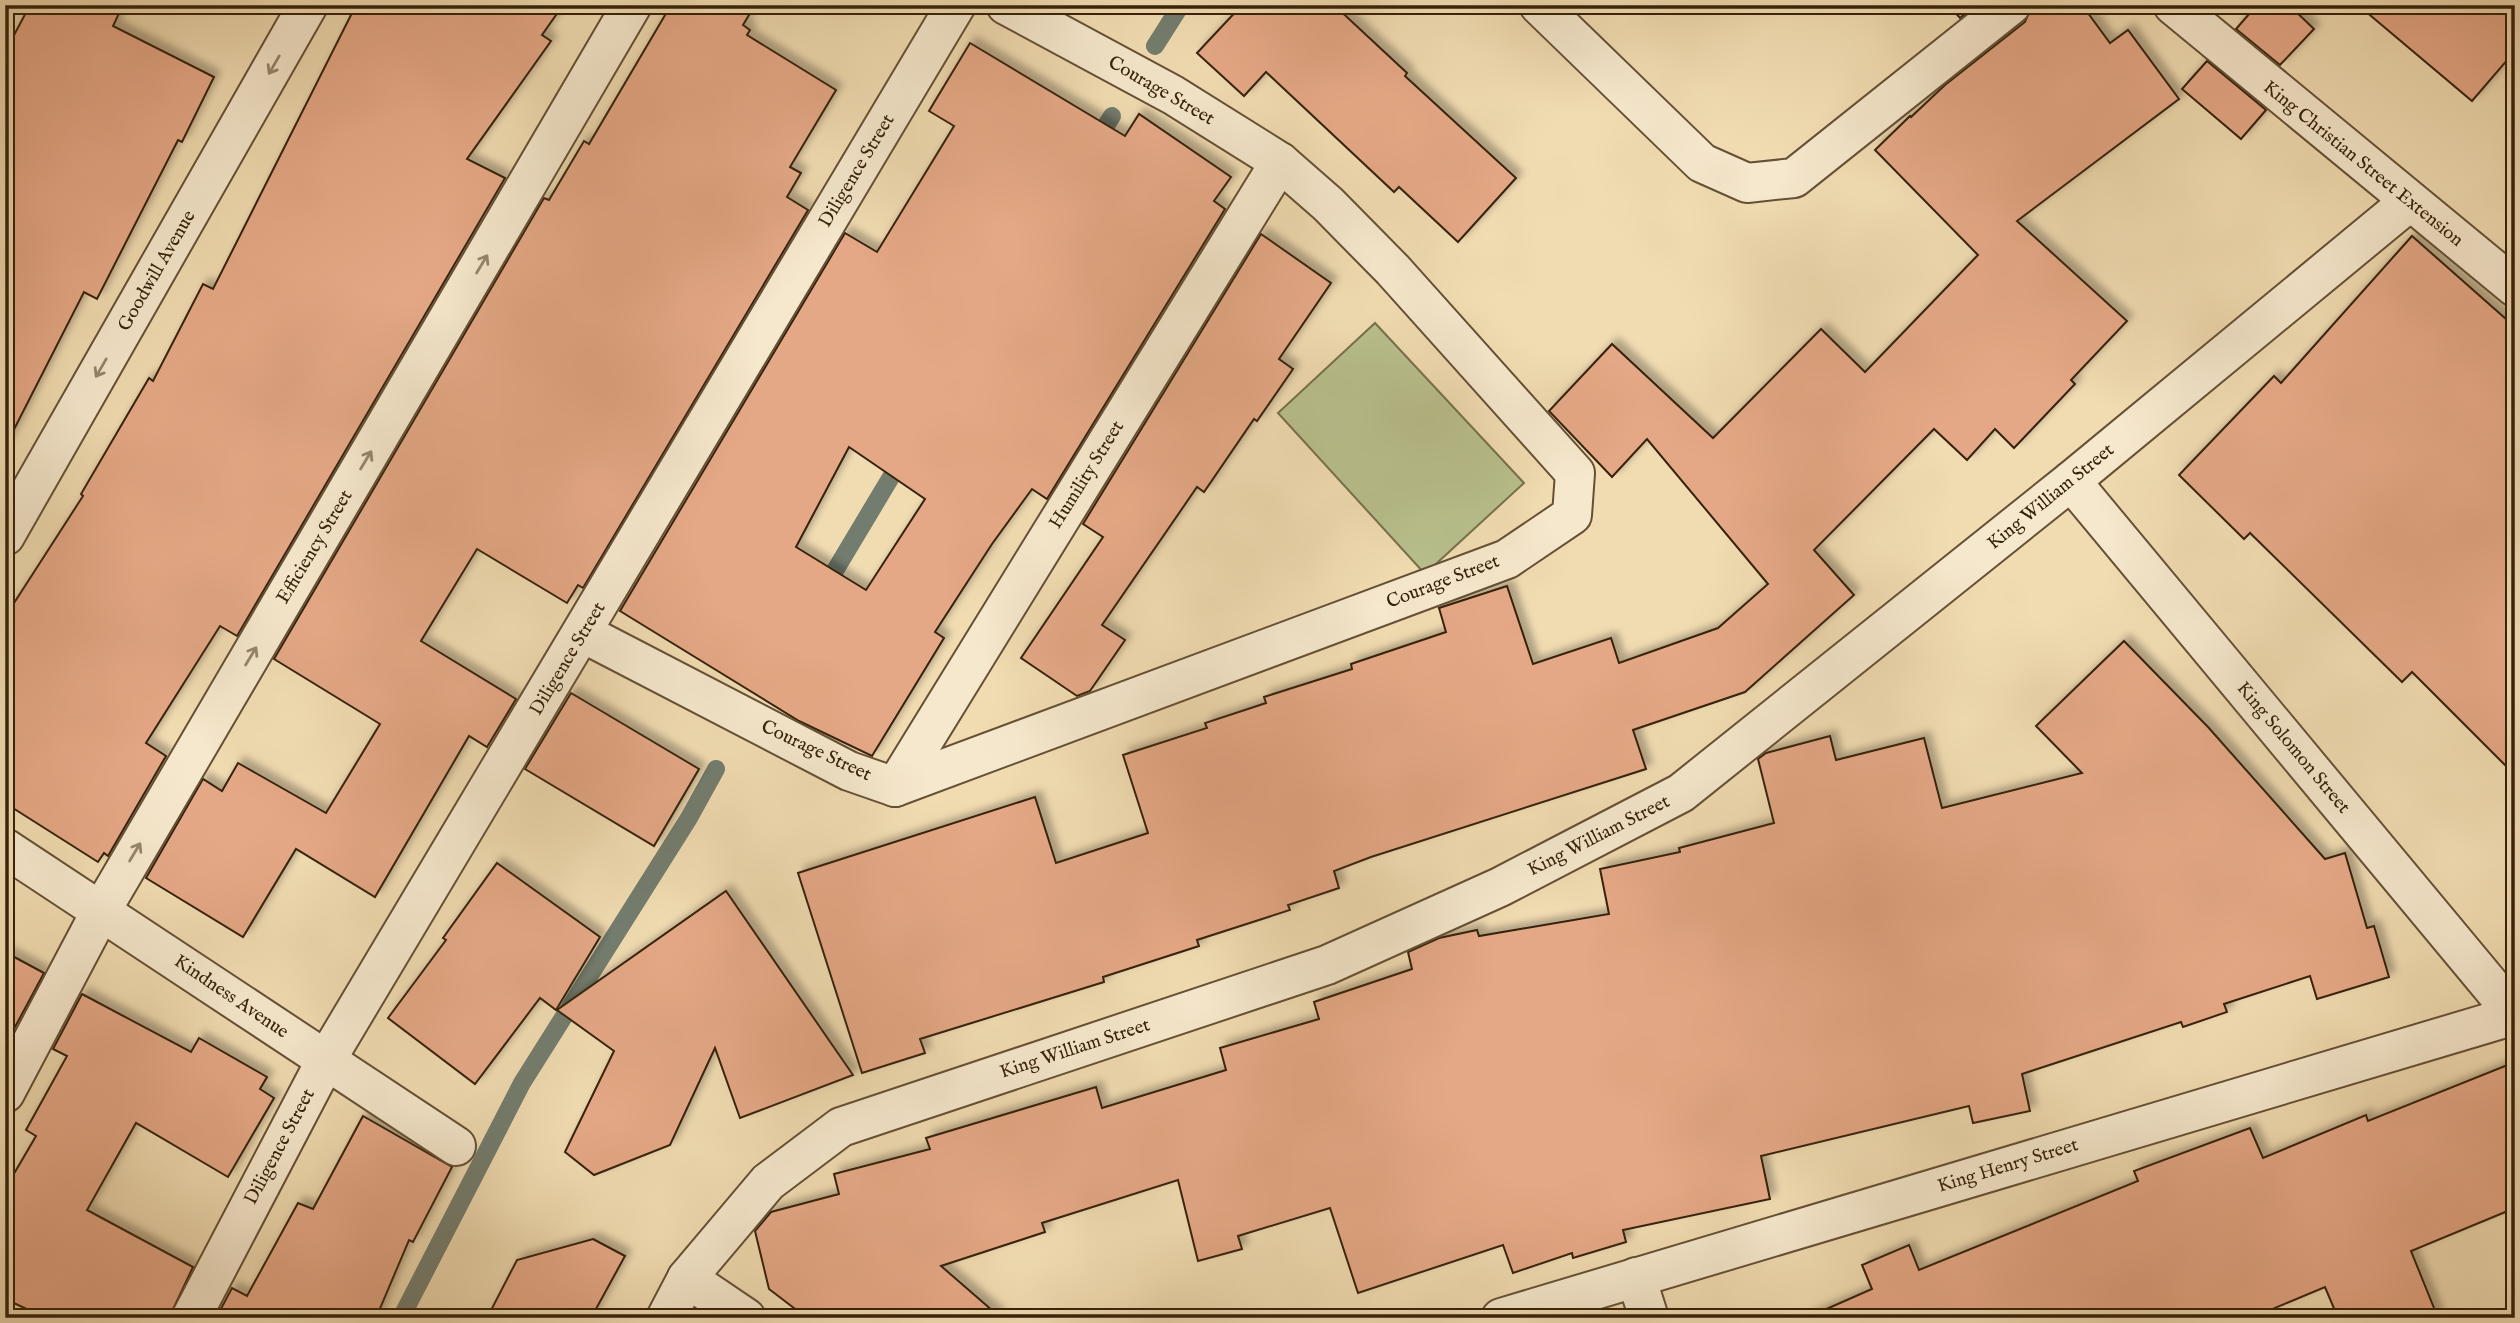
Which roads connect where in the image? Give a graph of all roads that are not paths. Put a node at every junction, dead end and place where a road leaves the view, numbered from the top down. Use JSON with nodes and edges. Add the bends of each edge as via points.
{"nodes":[{"id":1,"x":308,"y":5,"type":"edge"},
{"id":2,"x":632,"y":5,"type":"edge"},
{"id":3,"x":956,"y":5,"type":"edge"},
{"id":4,"x":1006,"y":5,"type":"edge"},
{"id":5,"x":1539,"y":5,"type":"edge"},
{"id":6,"x":2011,"y":5,"type":"edge"},
{"id":7,"x":2174,"y":5,"type":"edge"},
{"id":8,"x":1280,"y":162,"type":"junction"},
{"id":9,"x":2409,"y":202,"type":"junction"},
{"id":10,"x":2515,"y":286,"type":"edge"},
{"id":11,"x":2071,"y":481,"type":"junction"},
{"id":12,"x":5,"y":536,"type":"edge"},
{"id":13,"x":583,"y":633,"type":"junction"},
{"id":14,"x":895,"y":787,"type":"junction"},
{"id":15,"x":5,"y":848,"type":"edge"},
{"id":16,"x":101,"y":911,"type":"junction"},
{"id":17,"x":2515,"y":1015,"type":"edge"},
{"id":18,"x":326,"y":1060,"type":"junction"},
{"id":19,"x":5,"y":1093,"type":"edge"},
{"id":20,"x":456,"y":1146,"type":"dead end"},
{"id":21,"x":1636,"y":1277,"type":"junction"},
{"id":22,"x":687,"y":1278,"type":"junction"},
{"id":23,"x":191,"y":1318,"type":"edge"},
{"id":24,"x":666,"y":1318,"type":"edge"},
{"id":25,"x":746,"y":1318,"type":"edge"},
{"id":26,"x":1501,"y":1318,"type":"edge"},
{"id":27,"x":1649,"y":1318,"type":"edge"}],
"edges":[{"from":1,"to":12,"type":"street","name":"Goodwill Avenue","one_way":true},
{"from":16,"to":2,"type":"street","name":"Efficiency Street","one_way":true},
{"from":3,"to":13,"type":"street","name":"Diligence Street"},
{"from":4,"to":8,"type":"street","name":"Courage Street","via":[[1173,95]]},
{"from":5,"to":6,"type":"street","via":[[1702,163],[1747,183],[1794,178]]},
{"from":7,"to":9,"type":"street","name":"King Christian Street Extension"},
{"from":8,"to":14,"type":"street","name":"Humility Street"},
{"from":8,"to":14,"type":"street","name":"Courage Street","via":[[1393,270],[1575,473],[1572,515],[1507,559]]},
{"from":9,"to":10,"type":"street","name":"King Christian Street Extension"},
{"from":9,"to":11,"type":"street","name":"King William Street"},
{"from":11,"to":17,"type":"street","name":"King Solomon Street"},
{"from":11,"to":22,"type":"street","name":"King William Street","via":[[1681,793],[1500,887],[1327,965],[841,1127],[768,1182]]},
{"from":13,"to":14,"type":"street","name":"Courage Street","via":[[849,771]]},
{"from":13,"to":18,"type":"street","name":"Diligence Street"},
{"from":15,"to":16,"type":"street","name":"Kindness Avenue"},
{"from":16,"to":18,"type":"street","name":"Kindness Avenue"},
{"from":16,"to":19,"type":"street","name":"Efficiency Street"},
{"from":17,"to":21,"type":"street","name":"King Henry Street"},
{"from":18,"to":20,"type":"street","name":"Kindness Avenue"},
{"from":18,"to":23,"type":"street","name":"Diligence Street"},
{"from":21,"to":26,"type":"street","name":"King Henry Street"},
{"from":21,"to":27,"type":"street"},
{"from":22,"to":24,"type":"street","name":"King William Street"},
{"from":22,"to":25,"type":"street"}]}
